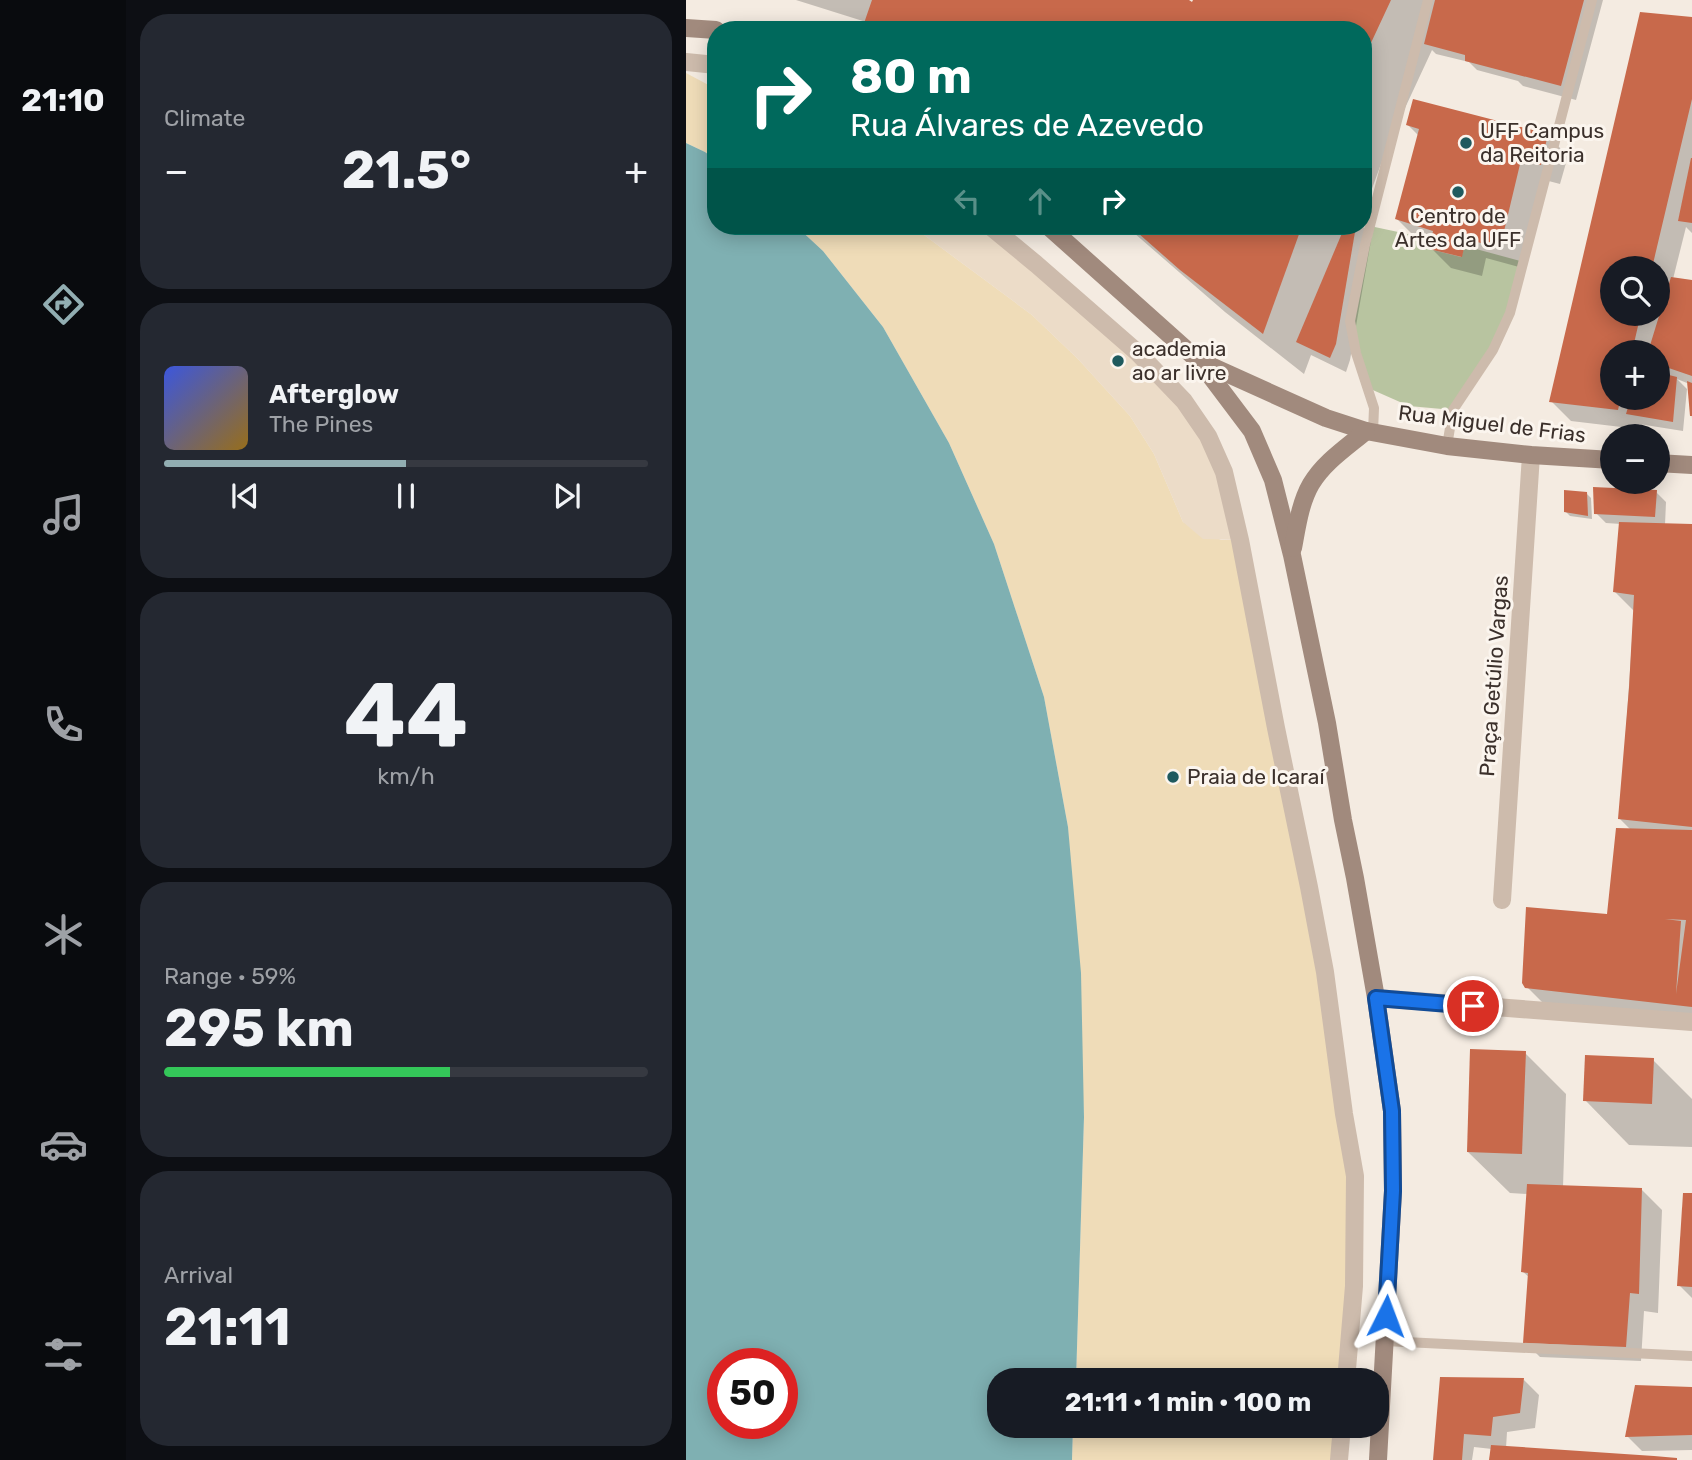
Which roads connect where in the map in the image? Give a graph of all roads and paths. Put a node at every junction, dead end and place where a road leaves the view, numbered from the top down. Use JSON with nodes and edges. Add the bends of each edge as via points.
{"nodes":[{"id":1,"x":1428,"y":0,"type":"edge"},
{"id":2,"x":1592,"y":0,"type":"edge"},
{"id":3,"x":686,"y":28,"type":"edge"},
{"id":4,"x":707,"y":29,"type":"edge"},
{"id":5,"x":686,"y":62,"type":"edge"},
{"id":6,"x":707,"y":64,"type":"edge"},
{"id":7,"x":1372,"y":220,"type":"edge"},
{"id":8,"x":1001,"y":235,"type":"edge"},
{"id":9,"x":1058,"y":235,"type":"edge"},
{"id":10,"x":1368,"y":235,"type":"edge"},
{"id":11,"x":1200,"y":362,"type":"junction"},
{"id":12,"x":1370,"y":431,"type":"junction"},
{"id":13,"x":1447,"y":446,"type":"junction"},
{"id":14,"x":1531,"y":455,"type":"junction"},
{"id":15,"x":1600,"y":459,"type":"edge"},
{"id":16,"x":1670,"y":464,"type":"edge"},
{"id":17,"x":1692,"y":465,"type":"edge"},
{"id":18,"x":1292,"y":555,"type":"junction"},
{"id":19,"x":1502,"y":900,"type":"dead end"},
{"id":20,"x":1376,"y":998,"type":"junction"},
{"id":21,"x":1692,"y":1022,"type":"edge"},
{"id":22,"x":1385,"y":1341,"type":"junction"},
{"id":23,"x":1692,"y":1356,"type":"edge"},
{"id":24,"x":1347,"y":1368,"type":"edge"},
{"id":25,"x":1341,"y":1438,"type":"edge"},
{"id":26,"x":1339,"y":1460,"type":"edge"},
{"id":27,"x":1378,"y":1460,"type":"edge"}],
"edges":[{"from":1,"to":7,"type":"lane"},
{"from":2,"to":13,"type":"lane","via":[[1510,313],[1493,350],[1453,410]]},
{"from":3,"to":4,"type":"main road"},
{"from":5,"to":6,"type":"street"},
{"from":8,"to":24,"type":"street","via":[[1138,352],[1175,391],[1208,436],[1224,472],[1310,887],[1355,1176],[1354,1286]]},
{"from":9,"to":11,"type":"main road"},
{"from":10,"to":12,"type":"lane","via":[[1350,321],[1374,408]]},
{"from":11,"to":12,"type":"main road","name":"Rua Miguel de Frias","via":[[1326,418]]},
{"from":11,"to":18,"type":"main road","via":[[1252,431],[1264,456]]},
{"from":12,"to":13,"type":"main road","name":"Rua Miguel de Frias"},
{"from":12,"to":18,"type":"main road","name":"Rua Miguel de Frias","via":[[1326,465],[1310,485]]},
{"from":13,"to":14,"type":"main road","name":"Rua Miguel de Frias"},
{"from":14,"to":15,"type":"main road","name":"Rua Miguel de Frias"},
{"from":14,"to":19,"type":"street","name":"Praça Getúlio Vargas"},
{"from":16,"to":17,"type":"main road"},
{"from":18,"to":20,"type":"main road"},
{"from":20,"to":21,"type":"street"},
{"from":20,"to":22,"type":"main road","via":[[1392,1111]]},
{"from":22,"to":23,"type":"lane"},
{"from":22,"to":27,"type":"main road"},
{"from":25,"to":26,"type":"street"}]}
